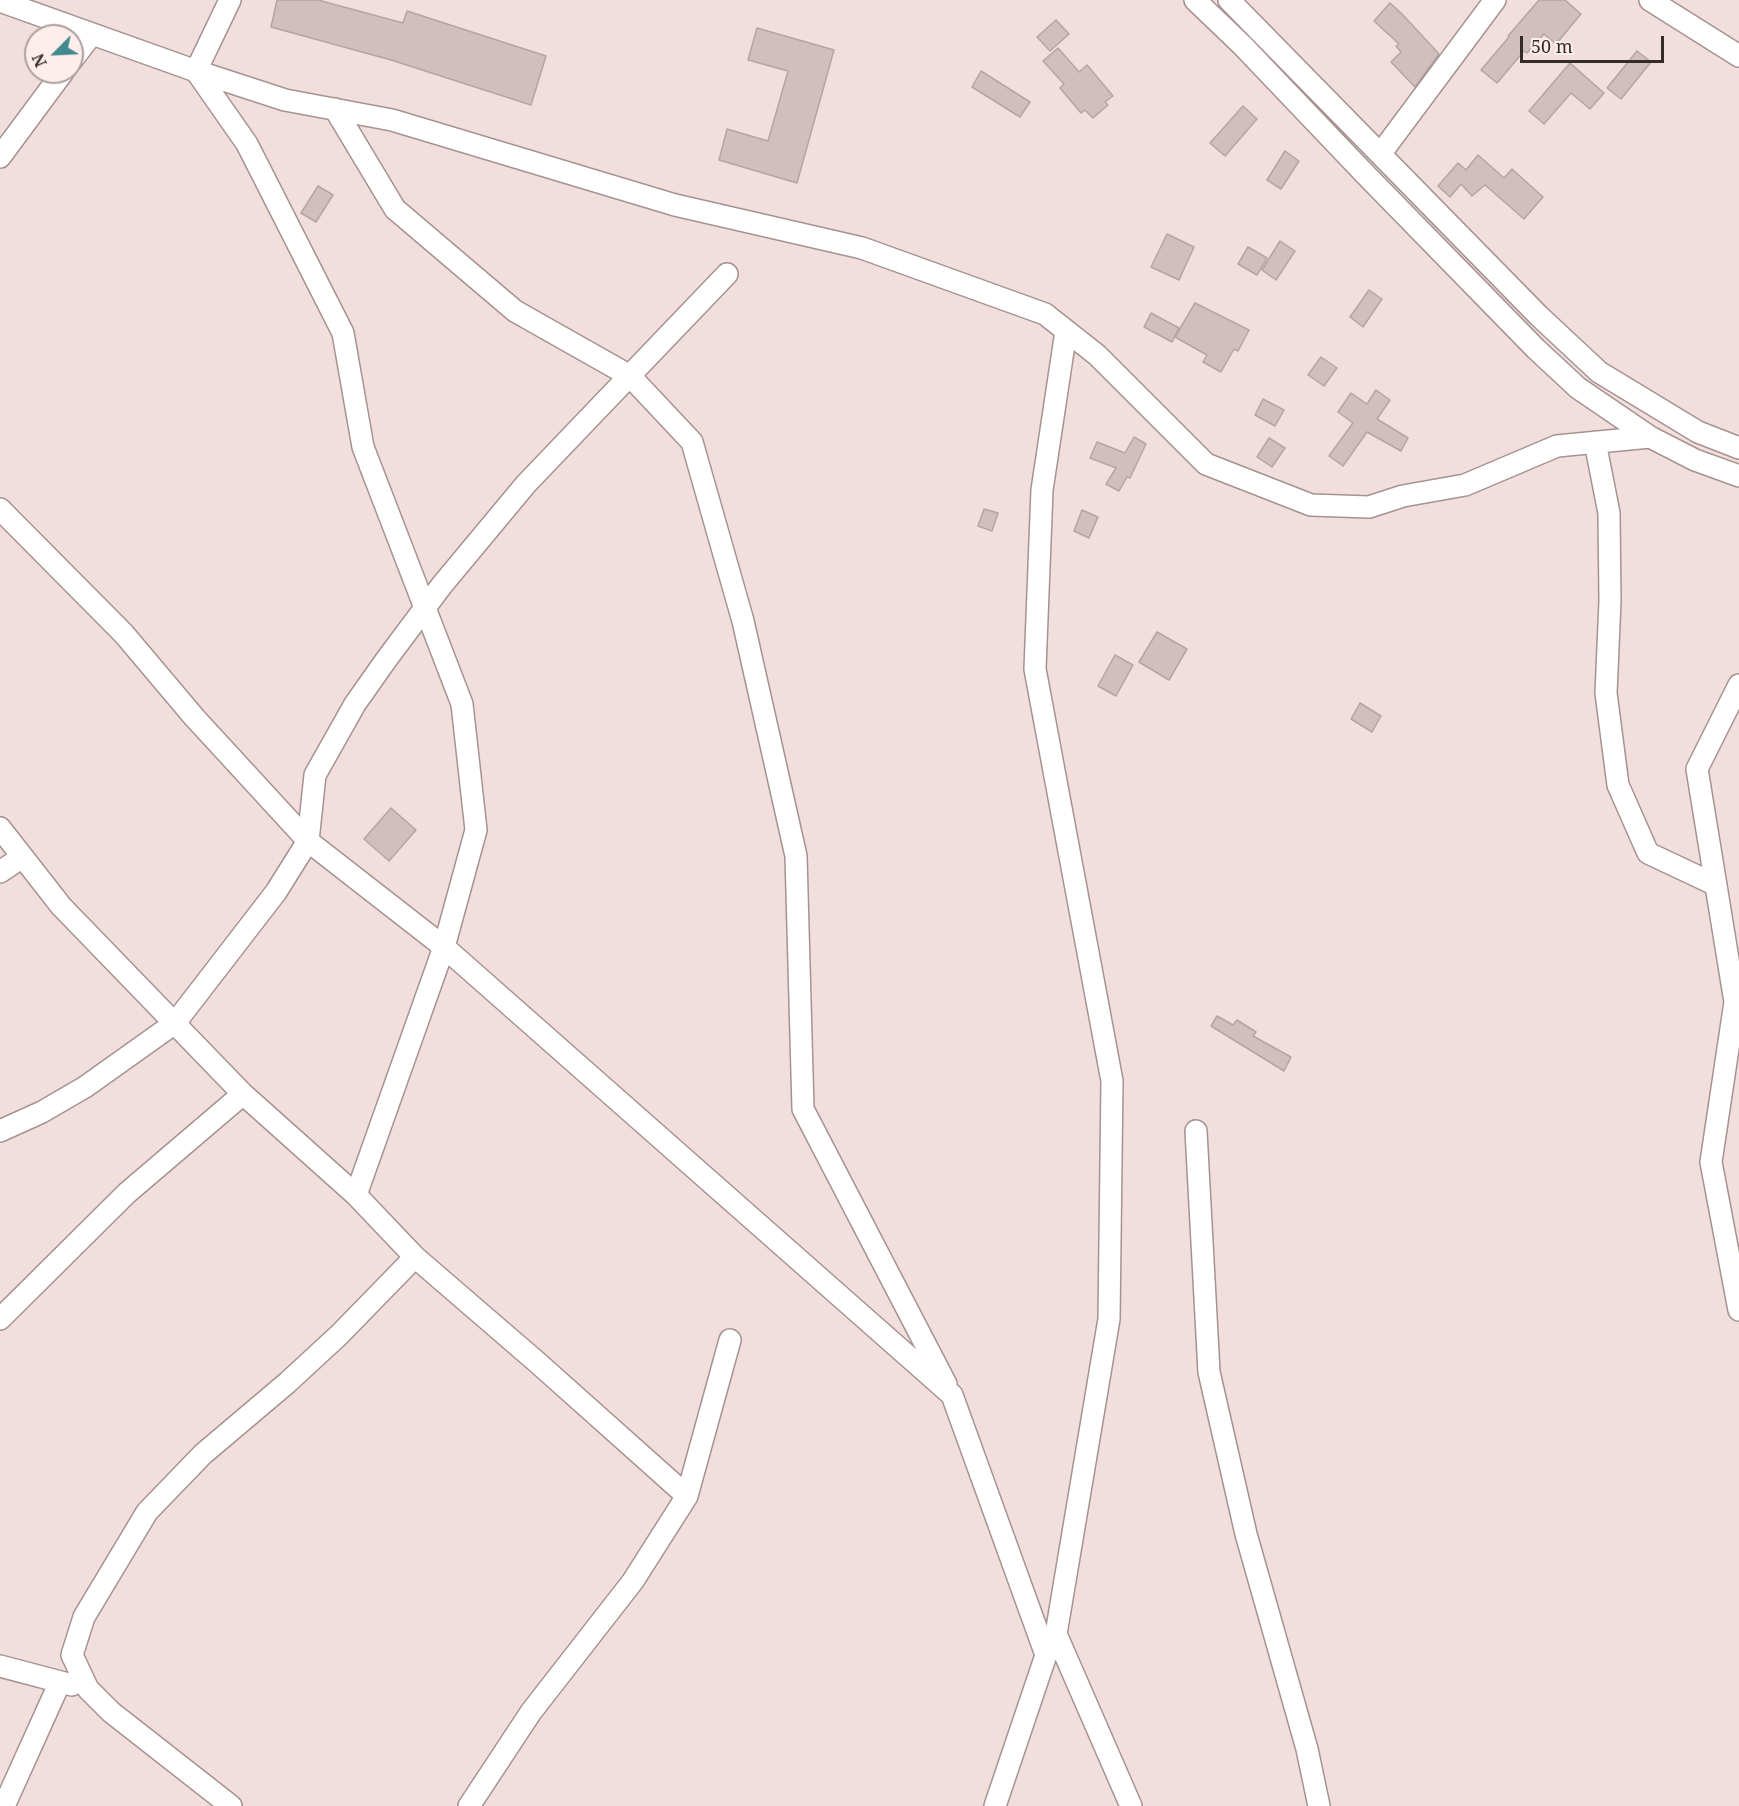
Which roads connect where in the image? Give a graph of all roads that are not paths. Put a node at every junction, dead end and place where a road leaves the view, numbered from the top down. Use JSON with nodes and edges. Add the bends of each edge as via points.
{"nodes":[{"id":1,"x":230,"y":0,"type":"edge"},
{"id":2,"x":1195,"y":0,"type":"edge"},
{"id":3,"x":1229,"y":0,"type":"edge"},
{"id":4,"x":1495,"y":0,"type":"edge"},
{"id":5,"x":1650,"y":0,"type":"edge"},
{"id":6,"x":0,"y":1,"type":"edge"},
{"id":7,"x":92,"y":34,"type":"junction"},
{"id":8,"x":84,"y":44,"type":"edge"},
{"id":9,"x":1739,"y":56,"type":"edge"},
{"id":10,"x":196,"y":71,"type":"junction"},
{"id":11,"x":54,"y":84,"type":"edge"},
{"id":12,"x":335,"y":109,"type":"junction"},
{"id":13,"x":1381,"y":153,"type":"junction"},
{"id":14,"x":0,"y":157,"type":"edge"},
{"id":15,"x":1401,"y":173,"type":"junction"},
{"id":16,"x":1365,"y":174,"type":"junction"},
{"id":17,"x":727,"y":273,"type":"dead end"},
{"id":18,"x":1066,"y":331,"type":"junction"},
{"id":19,"x":630,"y":376,"type":"junction"},
{"id":20,"x":1650,"y":437,"type":"junction"},
{"id":21,"x":1595,"y":442,"type":"junction"},
{"id":22,"x":1739,"y":448,"type":"edge"},
{"id":23,"x":1739,"y":476,"type":"edge"},
{"id":24,"x":2,"y":515,"type":"edge"},
{"id":25,"x":426,"y":606,"type":"junction"},
{"id":26,"x":1739,"y":685,"type":"edge"},
{"id":27,"x":0,"y":828,"type":"edge"},
{"id":28,"x":308,"y":841,"type":"junction"},
{"id":29,"x":22,"y":856,"type":"junction"},
{"id":30,"x":0,"y":872,"type":"edge"},
{"id":31,"x":1716,"y":885,"type":"junction"},
{"id":32,"x":444,"y":947,"type":"junction"},
{"id":33,"x":1737,"y":1004,"type":"edge"},
{"id":34,"x":175,"y":1023,"type":"junction"},
{"id":35,"x":243,"y":1094,"type":"junction"},
{"id":36,"x":0,"y":1131,"type":"edge"},
{"id":37,"x":1196,"y":1131,"type":"dead end"},
{"id":38,"x":356,"y":1195,"type":"junction"},
{"id":39,"x":415,"y":1257,"type":"junction"},
{"id":40,"x":1739,"y":1310,"type":"edge"},
{"id":41,"x":0,"y":1319,"type":"edge"},
{"id":42,"x":730,"y":1340,"type":"dead end"},
{"id":43,"x":952,"y":1395,"type":"junction"},
{"id":44,"x":687,"y":1497,"type":"junction"},
{"id":45,"x":1056,"y":1634,"type":"junction"},
{"id":46,"x":1046,"y":1655,"type":"junction"},
{"id":47,"x":0,"y":1666,"type":"edge"},
{"id":48,"x":60,"y":1682,"type":"junction"},
{"id":49,"x":88,"y":1689,"type":"junction"},
{"id":50,"x":4,"y":1806,"type":"edge"},
{"id":51,"x":231,"y":1806,"type":"edge"},
{"id":52,"x":469,"y":1806,"type":"edge"},
{"id":53,"x":994,"y":1806,"type":"edge"},
{"id":54,"x":1131,"y":1806,"type":"edge"},
{"id":55,"x":1319,"y":1806,"type":"edge"}],
"edges":[{"from":1,"to":10,"type":"street"},
{"from":2,"to":16,"type":"street"},
{"from":3,"to":13,"type":"street"},
{"from":4,"to":13,"type":"street"},
{"from":5,"to":9,"type":"street"},
{"from":6,"to":7,"type":"street"},
{"from":7,"to":8,"type":"street"},
{"from":7,"to":10,"type":"street"},
{"from":10,"to":12,"type":"street","via":[[285,100]]},
{"from":10,"to":25,"type":"street","via":[[247,144],[343,333],[363,447]]},
{"from":11,"to":14,"type":"street"},
{"from":12,"to":18,"type":"street","via":[[392,120],[675,205],[862,248],[1045,314]]},
{"from":12,"to":19,"type":"street","via":[[395,209],[515,311]]},
{"from":13,"to":15,"type":"street"},
{"from":15,"to":16,"type":"street"},
{"from":15,"to":22,"type":"street","via":[[1539,316],[1599,372],[1698,432]]},
{"from":16,"to":20,"type":"street","via":[[1578,388]]},
{"from":17,"to":19,"type":"street"},
{"from":18,"to":21,"type":"street","via":[[1097,355],[1206,464],[1311,505],[1369,507],[1403,496],[1465,485],[1557,446]]},
{"from":18,"to":45,"type":"street","via":[[1042,490],[1035,669],[1112,1081],[1109,1319]]},
{"from":19,"to":25,"type":"street","via":[[526,484]]},
{"from":19,"to":43,"type":"street","via":[[693,442],[743,621],[796,856],[803,1109]]},
{"from":20,"to":21,"type":"street"},
{"from":20,"to":23,"type":"street","via":[[1695,460]]},
{"from":21,"to":31,"type":"street","via":[[1609,513],[1606,693],[1618,785],[1648,853]]},
{"from":24,"to":28,"type":"street","via":[[124,634]]},
{"from":25,"to":28,"type":"street","via":[[355,704],[315,776]]},
{"from":25,"to":32,"type":"street","via":[[462,704],[476,830]]},
{"from":26,"to":31,"type":"street","via":[[1697,769]]},
{"from":27,"to":29,"type":"street"},
{"from":28,"to":32,"type":"street"},
{"from":28,"to":34,"type":"street","via":[[276,892]]},
{"from":29,"to":30,"type":"street"},
{"from":29,"to":34,"type":"street","via":[[62,906]]},
{"from":31,"to":33,"type":"street"},
{"from":32,"to":38,"type":"street"},
{"from":32,"to":43,"type":"street"},
{"from":33,"to":40,"type":"street","via":[[1711,1162]]},
{"from":34,"to":35,"type":"street"},
{"from":34,"to":36,"type":"street","via":[[85,1087]]},
{"from":35,"to":38,"type":"street"},
{"from":35,"to":41,"type":"street","via":[[128,1193]]},
{"from":37,"to":55,"type":"street","via":[[1209,1372],[1246,1534],[1307,1749]]},
{"from":38,"to":39,"type":"street"},
{"from":39,"to":44,"type":"street"},
{"from":39,"to":49,"type":"street","via":[[339,1335],[203,1454],[147,1512],[84,1617],[72,1655]]},
{"from":42,"to":44,"type":"street"},
{"from":43,"to":46,"type":"street"},
{"from":44,"to":52,"type":"street","via":[[633,1581],[531,1712]]},
{"from":45,"to":46,"type":"street"},
{"from":45,"to":54,"type":"street"},
{"from":46,"to":53,"type":"street"},
{"from":47,"to":48,"type":"street"},
{"from":48,"to":49,"type":"street"},
{"from":48,"to":50,"type":"street"},
{"from":49,"to":51,"type":"street","via":[[111,1712]]}]}
